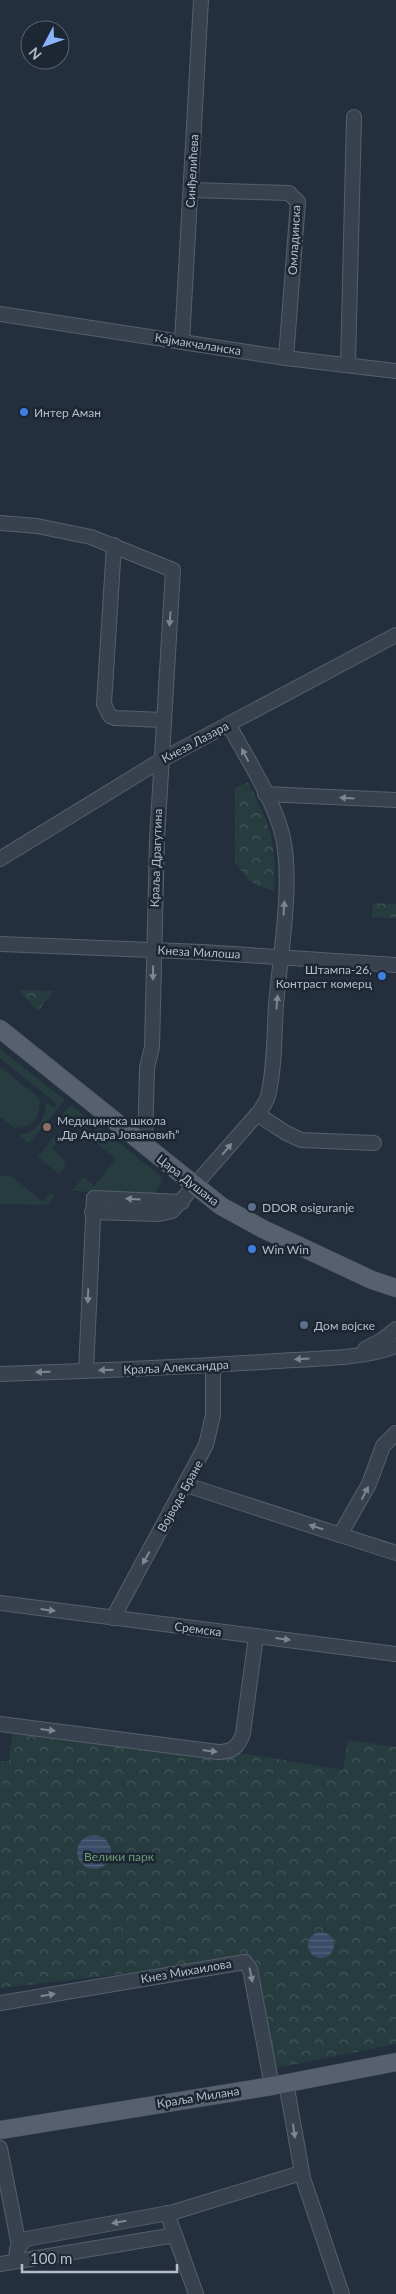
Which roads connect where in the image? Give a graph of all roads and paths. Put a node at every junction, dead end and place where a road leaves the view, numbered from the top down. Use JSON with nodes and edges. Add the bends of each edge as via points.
{"nodes":[{"id":1,"x":201,"y":0,"type":"edge"},
{"id":2,"x":354,"y":117,"type":"dead end"},
{"id":3,"x":191,"y":190,"type":"junction"},
{"id":4,"x":0,"y":314,"type":"edge"},
{"id":5,"x":182,"y":342,"type":"junction"},
{"id":6,"x":286,"y":358,"type":"junction"},
{"id":7,"x":348,"y":365,"type":"junction"},
{"id":8,"x":396,"y":371,"type":"edge"},
{"id":9,"x":0,"y":523,"type":"edge"},
{"id":10,"x":114,"y":545,"type":"junction"},
{"id":11,"x":396,"y":635,"type":"edge"},
{"id":12,"x":163,"y":720,"type":"junction"},
{"id":13,"x":229,"y":725,"type":"junction"},
{"id":14,"x":161,"y":760,"type":"junction"},
{"id":15,"x":265,"y":794,"type":"junction"},
{"id":16,"x":396,"y":800,"type":"edge"},
{"id":17,"x":0,"y":859,"type":"edge"},
{"id":18,"x":1,"y":944,"type":"edge"},
{"id":19,"x":154,"y":950,"type":"junction"},
{"id":20,"x":280,"y":957,"type":"junction"},
{"id":21,"x":396,"y":965,"type":"edge"},
{"id":22,"x":0,"y":1029,"type":"edge"},
{"id":23,"x":257,"y":1114,"type":"junction"},
{"id":24,"x":374,"y":1143,"type":"dead end"},
{"id":25,"x":146,"y":1147,"type":"junction"},
{"id":26,"x":195,"y":1187,"type":"junction"},
{"id":27,"x":372,"y":1280,"type":"junction"},
{"id":28,"x":396,"y":1288,"type":"edge"},
{"id":29,"x":396,"y":1301,"type":"edge"},
{"id":30,"x":396,"y":1329,"type":"edge"},
{"id":31,"x":396,"y":1346,"type":"edge"},
{"id":32,"x":351,"y":1355,"type":"junction"},
{"id":33,"x":213,"y":1365,"type":"junction"},
{"id":34,"x":86,"y":1371,"type":"junction"},
{"id":35,"x":0,"y":1374,"type":"edge"},
{"id":36,"x":396,"y":1433,"type":"edge"},
{"id":37,"x":186,"y":1485,"type":"junction"},
{"id":38,"x":340,"y":1535,"type":"junction"},
{"id":39,"x":396,"y":1553,"type":"edge"},
{"id":40,"x":0,"y":1604,"type":"edge"},
{"id":41,"x":113,"y":1618,"type":"junction"},
{"id":42,"x":256,"y":1636,"type":"junction"},
{"id":43,"x":396,"y":1654,"type":"edge"},
{"id":44,"x":0,"y":1724,"type":"edge"},
{"id":45,"x":0,"y":2003,"type":"edge"},
{"id":46,"x":396,"y":2062,"type":"edge"},
{"id":47,"x":279,"y":2084,"type":"junction"},
{"id":48,"x":0,"y":2130,"type":"edge"},
{"id":49,"x":0,"y":2148,"type":"edge"},
{"id":50,"x":301,"y":2173,"type":"junction"},
{"id":51,"x":167,"y":2214,"type":"junction"},
{"id":52,"x":175,"y":2235,"type":"junction"},
{"id":53,"x":19,"y":2246,"type":"junction"},
{"id":54,"x":16,"y":2261,"type":"junction"},
{"id":55,"x":0,"y":2264,"type":"edge"},
{"id":56,"x":196,"y":2294,"type":"edge"},
{"id":57,"x":342,"y":2294,"type":"edge"}],
"edges":[{"from":1,"to":3,"type":"street","name":"Синђелићева"},
{"from":2,"to":7,"type":"street"},
{"from":3,"to":5,"type":"street","name":"Синђелићева"},
{"from":3,"to":6,"type":"street","name":"Омладинска","via":[[289,193],[298,202]]},
{"from":4,"to":5,"type":"street","name":"Кајмакчаланска"},
{"from":5,"to":6,"type":"street","name":"Кајмакчаланска"},
{"from":6,"to":7,"type":"street","name":"Кајмакчаланска"},
{"from":7,"to":8,"type":"street","name":"Кајмакчаланска"},
{"from":9,"to":10,"type":"street","via":[[37,526]]},
{"from":10,"to":12,"type":"street","name":"Краља Драгутина","one_way":true,"via":[[173,570]]},
{"from":10,"to":12,"type":"street","via":[[104,704],[110,716],[115,718]]},
{"from":11,"to":13,"type":"street","name":"Кнеза Лазара"},
{"from":12,"to":14,"type":"street","name":"Краља Драгутина"},
{"from":13,"to":14,"type":"street","name":"Кнеза Лазара"},
{"from":15,"to":13,"type":"street","one_way":true},
{"from":14,"to":17,"type":"street","name":"Кнеза Лазара"},
{"from":14,"to":19,"type":"street","name":"Краља Драгутина"},
{"from":16,"to":15,"type":"street","one_way":true},
{"from":20,"to":15,"type":"street","one_way":true,"via":[[286,891],[285,851],[278,822]]},
{"from":18,"to":19,"type":"street","name":"Кнеза Милоша"},
{"from":19,"to":20,"type":"street","name":"Кнеза Милоша"},
{"from":19,"to":25,"type":"street","name":"Краља Драгутина","one_way":true},
{"from":20,"to":21,"type":"street","name":"Кнеза Милоша"},
{"from":23,"to":20,"type":"street","one_way":true,"via":[[267,1098],[270,1083]]},
{"from":22,"to":25,"type":"main road","name":"Цара Душана"},
{"from":23,"to":24,"type":"street","via":[[301,1140]]},
{"from":26,"to":23,"type":"street","one_way":true},
{"from":25,"to":26,"type":"main road","name":"Цара Душана"},
{"from":26,"to":27,"type":"main road","name":"Цара Душана","via":[[240,1218]]},
{"from":26,"to":34,"type":"street","one_way":true,"via":[[172,1211],[159,1214],[92,1212]]},
{"from":27,"to":28,"type":"main road","name":"Цара Душана"},
{"from":27,"to":29,"type":"main road","name":"Цара Душана"},
{"from":30,"to":32,"type":"street","name":"Краља Александра","via":[[376,1344]]},
{"from":31,"to":32,"type":"street","name":"Краља Александра"},
{"from":32,"to":33,"type":"street","name":"Краља Александра","one_way":true},
{"from":33,"to":34,"type":"street","name":"Краља Александра","one_way":true},
{"from":33,"to":37,"type":"street","name":"Војводе Бране","via":[[212,1424],[206,1445]]},
{"from":34,"to":35,"type":"street","name":"Краља Александра","one_way":true},
{"from":38,"to":36,"type":"street","one_way":true,"via":[[369,1484],[383,1446]]},
{"from":38,"to":37,"type":"street","one_way":true},
{"from":37,"to":41,"type":"street","name":"Војводе Бране","one_way":true},
{"from":38,"to":39,"type":"street"},
{"from":40,"to":41,"type":"street","name":"Сремска","one_way":true},
{"from":41,"to":42,"type":"street","name":"Сремска"},
{"from":42,"to":43,"type":"street","name":"Сремска","one_way":true},
{"from":44,"to":42,"type":"street","one_way":true,"via":[[230,1751],[238,1746],[243,1733]]},
{"from":45,"to":47,"type":"street","name":"Кнез Михаилова","one_way":true,"via":[[245,1962],[250,1969]]},
{"from":46,"to":47,"type":"main road","name":"Краља Милана"},
{"from":47,"to":48,"type":"main road","name":"Краља Милана"},
{"from":47,"to":50,"type":"street","one_way":true},
{"from":49,"to":53,"type":"street"},
{"from":50,"to":51,"type":"street"},
{"from":50,"to":57,"type":"street"},
{"from":51,"to":52,"type":"street"},
{"from":51,"to":53,"type":"street","one_way":true,"via":[[32,2237]]},
{"from":52,"to":54,"type":"street"},
{"from":52,"to":56,"type":"street"},
{"from":53,"to":54,"type":"street"},
{"from":54,"to":55,"type":"street"}]}
